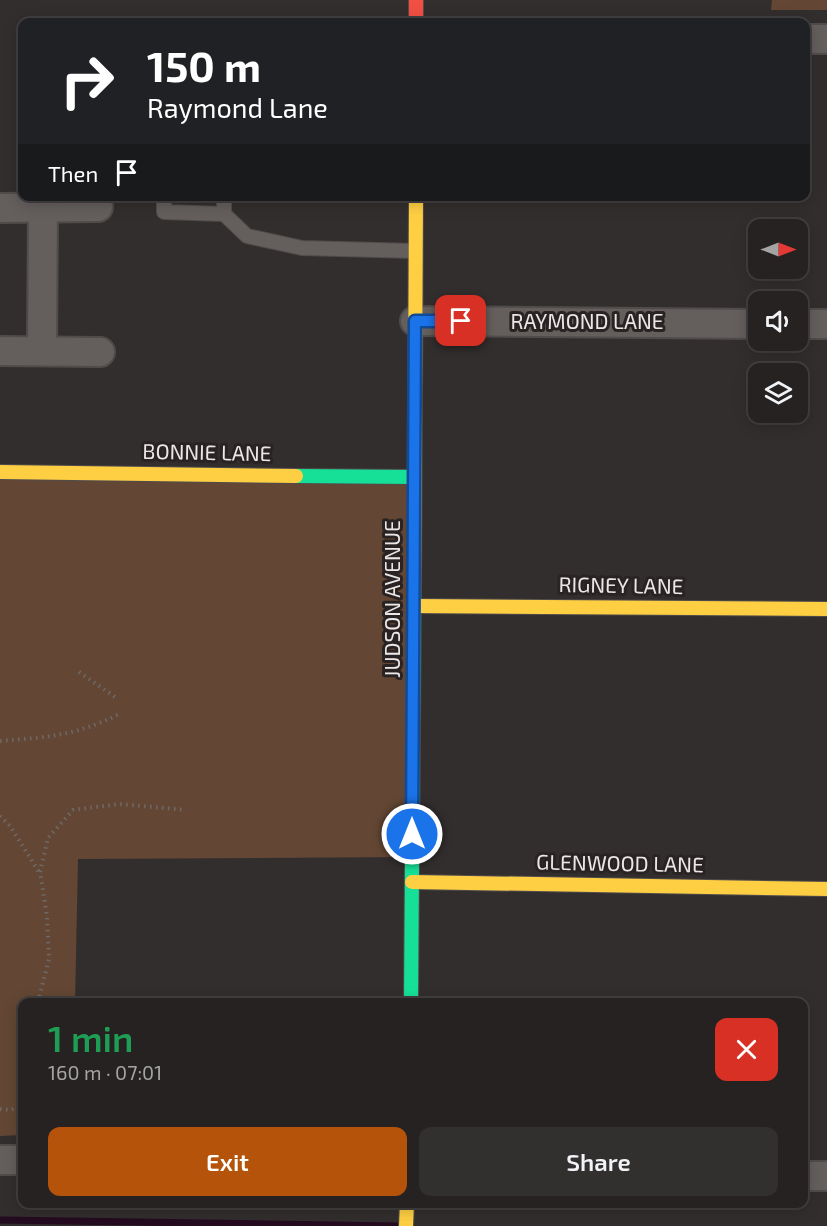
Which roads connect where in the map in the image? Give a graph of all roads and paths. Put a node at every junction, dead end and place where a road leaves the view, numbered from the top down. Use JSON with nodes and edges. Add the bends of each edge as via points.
{"nodes":[{"id":1,"x":416,"y":0,"type":"edge"},
{"id":2,"x":416,"y":18,"type":"edge"},
{"id":3,"x":810,"y":39,"type":"edge"},
{"id":4,"x":827,"y":39,"type":"edge"},
{"id":5,"x":164,"y":201,"type":"edge"},
{"id":6,"x":224,"y":201,"type":"edge"},
{"id":7,"x":416,"y":201,"type":"edge"},
{"id":8,"x":98,"y":207,"type":"dead end"},
{"id":9,"x":0,"y":208,"type":"edge"},
{"id":10,"x":43,"y":208,"type":"junction"},
{"id":11,"x":224,"y":214,"type":"junction"},
{"id":12,"x":415,"y":250,"type":"junction"},
{"id":13,"x":415,"y":321,"type":"junction"},
{"id":14,"x":748,"y":324,"type":"edge"},
{"id":15,"x":808,"y":324,"type":"edge"},
{"id":16,"x":827,"y":324,"type":"edge"},
{"id":17,"x":0,"y":351,"type":"edge"},
{"id":18,"x":42,"y":351,"type":"junction"},
{"id":19,"x":100,"y":352,"type":"dead end"},
{"id":20,"x":0,"y":472,"type":"edge"},
{"id":21,"x":414,"y":477,"type":"junction"},
{"id":22,"x":414,"y":606,"type":"junction"},
{"id":23,"x":827,"y":609,"type":"edge"},
{"id":24,"x":79,"y":672,"type":"dead end"},
{"id":25,"x":118,"y":699,"type":"dead end"},
{"id":26,"x":118,"y":714,"type":"dead end"},
{"id":27,"x":0,"y":741,"type":"edge"},
{"id":28,"x":186,"y":810,"type":"dead end"},
{"id":29,"x":0,"y":816,"type":"edge"},
{"id":30,"x":40,"y":872,"type":"junction"},
{"id":31,"x":412,"y":882,"type":"junction"},
{"id":32,"x":827,"y":889,"type":"edge"},
{"id":33,"x":39,"y":998,"type":"edge"},
{"id":34,"x":411,"y":998,"type":"edge"},
{"id":35,"x":18,"y":1107,"type":"edge"},
{"id":36,"x":0,"y":1109,"type":"edge"},
{"id":37,"x":0,"y":1160,"type":"edge"},
{"id":38,"x":18,"y":1160,"type":"edge"},
{"id":39,"x":808,"y":1176,"type":"edge"},
{"id":40,"x":827,"y":1176,"type":"edge"},
{"id":41,"x":407,"y":1208,"type":"edge"},
{"id":42,"x":406,"y":1226,"type":"edge"}],
"edges":[{"from":1,"to":2,"type":"street"},
{"from":3,"to":4,"type":"street"},
{"from":5,"to":11,"type":"lane","via":[[164,212]]},
{"from":6,"to":11,"type":"lane"},
{"from":7,"to":12,"type":"street","name":"JUDSON AVENUE"},
{"from":8,"to":10,"type":"street"},
{"from":9,"to":10,"type":"street"},
{"from":10,"to":18,"type":"street"},
{"from":11,"to":12,"type":"lane","via":[[247,236],[302,248]]},
{"from":12,"to":13,"type":"street","name":"JUDSON AVENUE"},
{"from":13,"to":14,"type":"street","name":"RAYMOND LANE"},
{"from":13,"to":21,"type":"street","name":"JUDSON AVENUE"},
{"from":15,"to":16,"type":"street"},
{"from":17,"to":18,"type":"street"},
{"from":18,"to":19,"type":"street"},
{"from":20,"to":21,"type":"street","name":"BONNIE LANE"},
{"from":21,"to":22,"type":"street","name":"JUDSON AVENUE"},
{"from":22,"to":23,"type":"street","name":"RIGNEY LANE"},
{"from":22,"to":31,"type":"street","name":"JUDSON AVENUE"},
{"from":24,"to":25,"type":"path"},
{"from":26,"to":27,"type":"path","via":[[68,735]]},
{"from":28,"to":30,"type":"path","via":[[120,804],[74,810],[48,838]]},
{"from":29,"to":30,"type":"path"},
{"from":30,"to":33,"type":"path","via":[[49,959]]},
{"from":31,"to":32,"type":"street","name":"GLENWOOD LANE"},
{"from":31,"to":34,"type":"street","name":"JUDSON AVENUE"},
{"from":35,"to":36,"type":"path"},
{"from":37,"to":38,"type":"street"},
{"from":39,"to":40,"type":"street"},
{"from":41,"to":42,"type":"street"}]}
